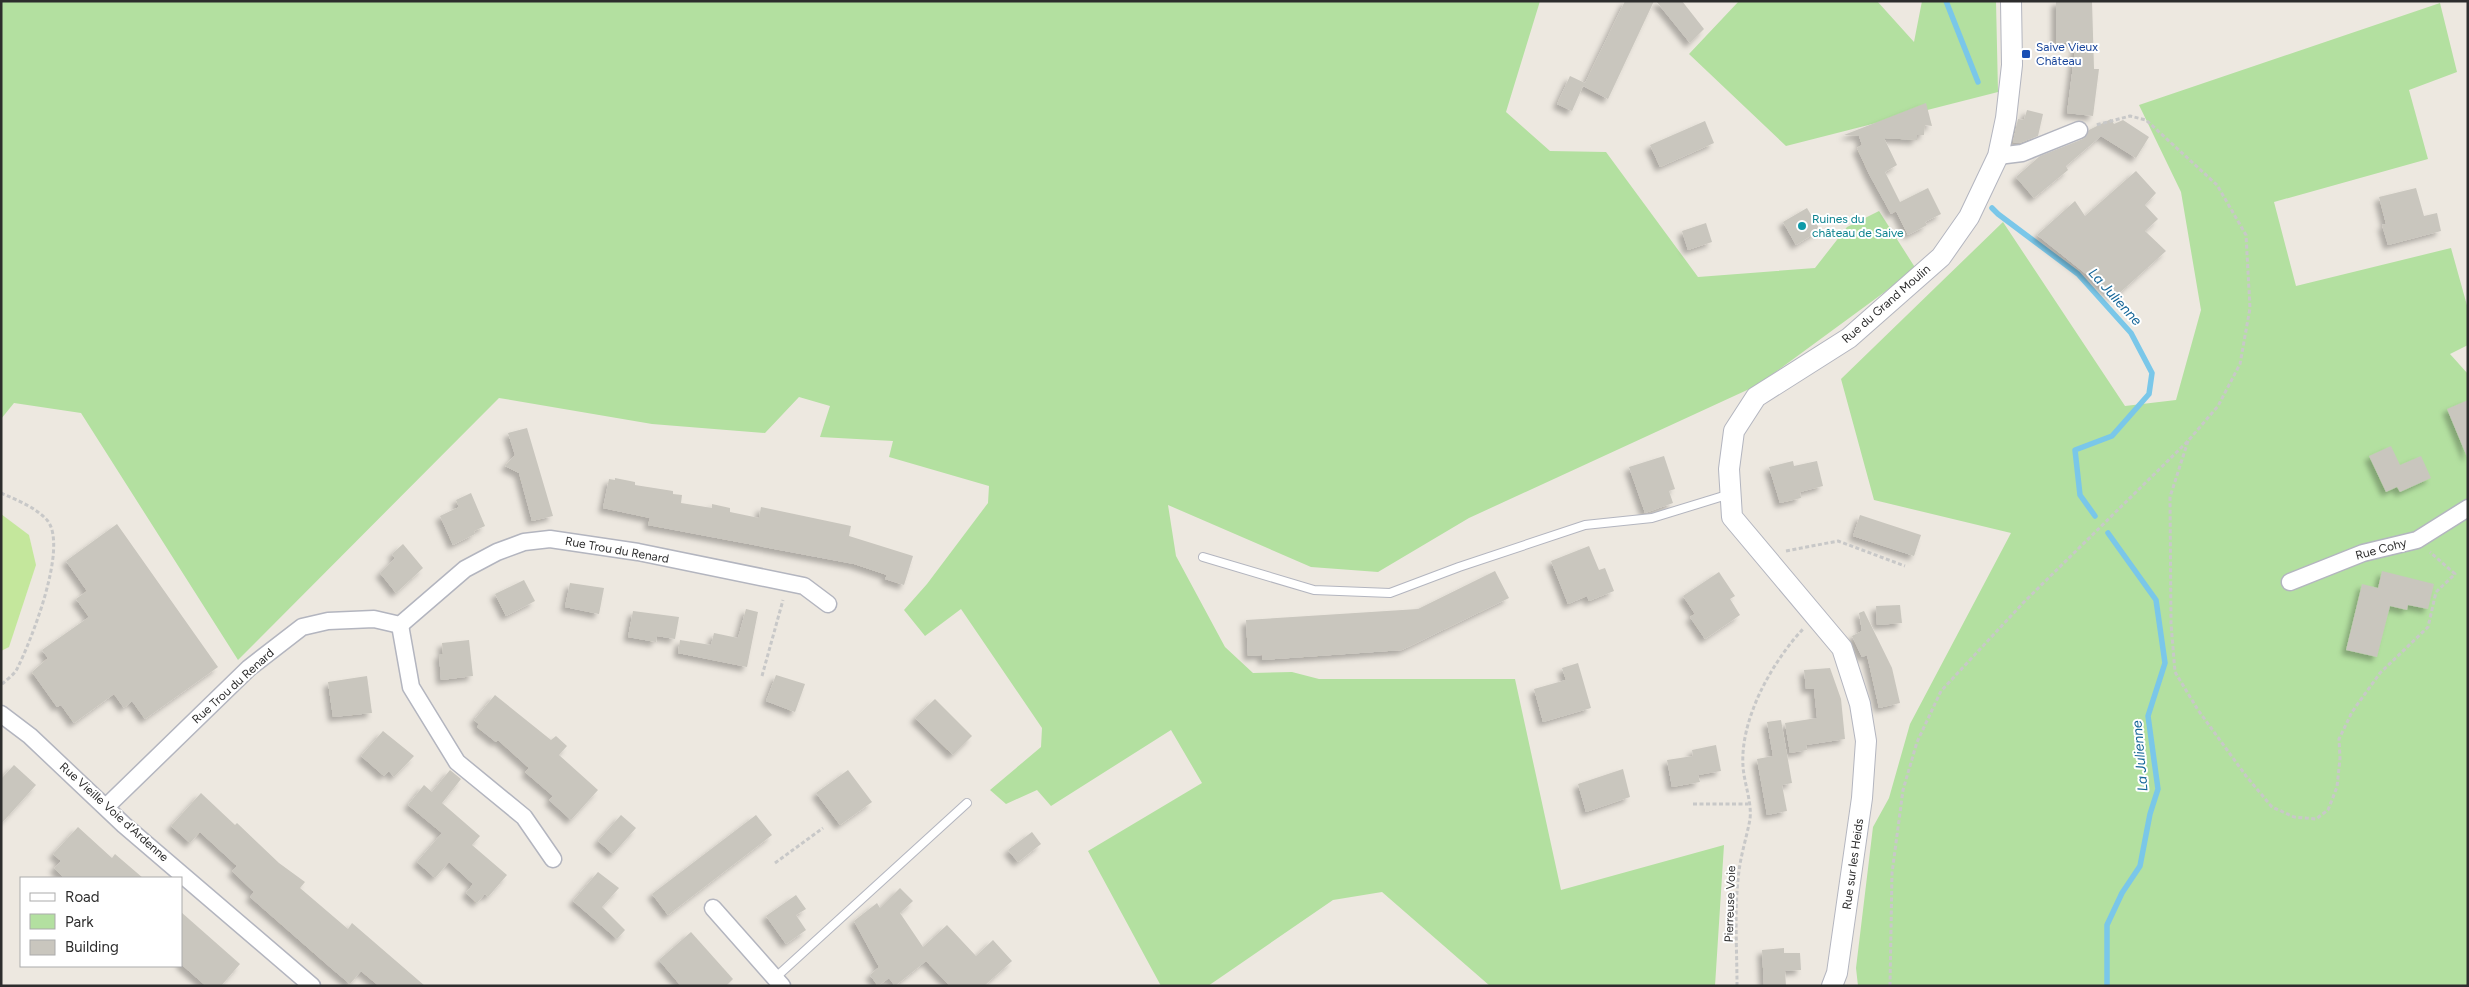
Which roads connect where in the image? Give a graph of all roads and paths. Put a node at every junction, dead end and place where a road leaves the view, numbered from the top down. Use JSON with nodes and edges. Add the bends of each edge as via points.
{"nodes":[{"id":1,"x":2011,"y":1,"type":"edge"},
{"id":2,"x":2079,"y":130,"type":"joint"},
{"id":3,"x":1998,"y":156,"type":"junction"},
{"id":4,"x":2188,"y":441,"type":"junction"},
{"id":5,"x":1,"y":493,"type":"edge"},
{"id":6,"x":1730,"y":494,"type":"junction"},
{"id":7,"x":2468,"y":508,"type":"edge"},
{"id":8,"x":2416,"y":540,"type":"junction"},
{"id":9,"x":1204,"y":557,"type":"dead end"},
{"id":10,"x":1771,"y":563,"type":"junction"},
{"id":11,"x":1905,"y":566,"type":"dead end"},
{"id":12,"x":2290,"y":582,"type":"dead end"},
{"id":13,"x":789,"y":583,"type":"junction"},
{"id":14,"x":828,"y":604,"type":"dead end"},
{"id":15,"x":1816,"y":617,"type":"junction"},
{"id":16,"x":400,"y":625,"type":"junction"},
{"id":17,"x":762,"y":676,"type":"dead end"},
{"id":18,"x":1,"y":685,"type":"edge"},
{"id":19,"x":1,"y":714,"type":"edge"},
{"id":20,"x":1866,"y":741,"type":"joint"},
{"id":21,"x":967,"y":803,"type":"dead end"},
{"id":22,"x":1693,"y":804,"type":"dead end"},
{"id":23,"x":1748,"y":804,"type":"junction"},
{"id":24,"x":106,"y":807,"type":"junction"},
{"id":25,"x":824,"y":828,"type":"dead end"},
{"id":26,"x":553,"y":859,"type":"dead end"},
{"id":27,"x":774,"y":863,"type":"dead end"},
{"id":28,"x":713,"y":908,"type":"dead end"},
{"id":29,"x":779,"y":982,"type":"edge"},
{"id":30,"x":1837,"y":982,"type":"edge"},
{"id":31,"x":312,"y":986,"type":"edge"},
{"id":32,"x":1737,"y":986,"type":"edge"},
{"id":33,"x":1890,"y":986,"type":"edge"}],
"edges":[{"from":1,"to":3,"type":"street","name":"Rue du Grand Moulin","via":[[2012,65]]},
{"from":2,"to":3,"type":"street","via":[[2022,153]]},
{"from":2,"to":4,"type":"path","via":[[2130,116],[2146,120],[2217,185],[2246,236],[2250,308],[2240,364],[2218,406]]},
{"from":3,"to":6,"type":"street","name":"Rue du Grand Moulin","via":[[1969,217],[1941,257],[1849,338],[1756,396],[1734,431],[1728,469]]},
{"from":4,"to":8,"type":"path","via":[[2170,497],[2171,624],[2176,672],[2198,710],[2246,776],[2272,807],[2294,817],[2316,819],[2328,810],[2337,787],[2339,739],[2352,712],[2380,673],[2428,627],[2436,592],[2455,574]]},
{"from":4,"to":33,"type":"path","via":[[2023,602],[1941,691],[1917,742],[1903,790],[1892,873]]},
{"from":5,"to":18,"type":"path","via":[[28,506],[48,521],[54,540],[47,593],[16,670]]},
{"from":6,"to":9,"type":"lane","via":[[1652,518],[1585,525],[1390,593],[1314,590]]},
{"from":6,"to":10,"type":"street","name":"Rue du Grand Moulin","via":[[1732,517]]},
{"from":7,"to":8,"type":"street","name":"Rue Cohy"},
{"from":8,"to":12,"type":"street","name":"Rue Cohy","via":[[2363,553]]},
{"from":10,"to":11,"type":"path","via":[[1785,551],[1838,541]]},
{"from":10,"to":15,"type":"street","name":"Rue du Grand Moulin"},
{"from":13,"to":14,"type":"street","name":"Rue Trou du Renard","via":[[804,586]]},
{"from":13,"to":16,"type":"street","name":"Rue Trou du Renard","via":[[630,551],[550,539],[524,542],[465,569]]},
{"from":13,"to":17,"type":"path"},
{"from":15,"to":20,"type":"street","name":"Rue du Grand Moulin","via":[[1842,648],[1860,704]]},
{"from":15,"to":23,"type":"path","name":"Pierreuse Voie","via":[[1786,649],[1768,676],[1752,714],[1743,765]]},
{"from":16,"to":24,"type":"street","name":"Rue Trou du Renard","via":[[374,619],[328,621],[302,627],[249,668]]},
{"from":16,"to":26,"type":"street","via":[[411,687],[457,762],[524,818]]},
{"from":19,"to":24,"type":"street","name":"Rue Vieille Voie d'Ardenne","via":[[30,736]]},
{"from":20,"to":30,"type":"street","name":"Rue sur les Heids","via":[[1862,798]]},
{"from":21,"to":29,"type":"lane"},
{"from":22,"to":23,"type":"path"},
{"from":23,"to":32,"type":"path","name":"Pierreuse Voie","via":[[1750,817],[1739,871]]},
{"from":24,"to":31,"type":"street","name":"Rue Vieille Voie d'Ardenne"},
{"from":25,"to":27,"type":"path"},
{"from":28,"to":29,"type":"street"}]}
